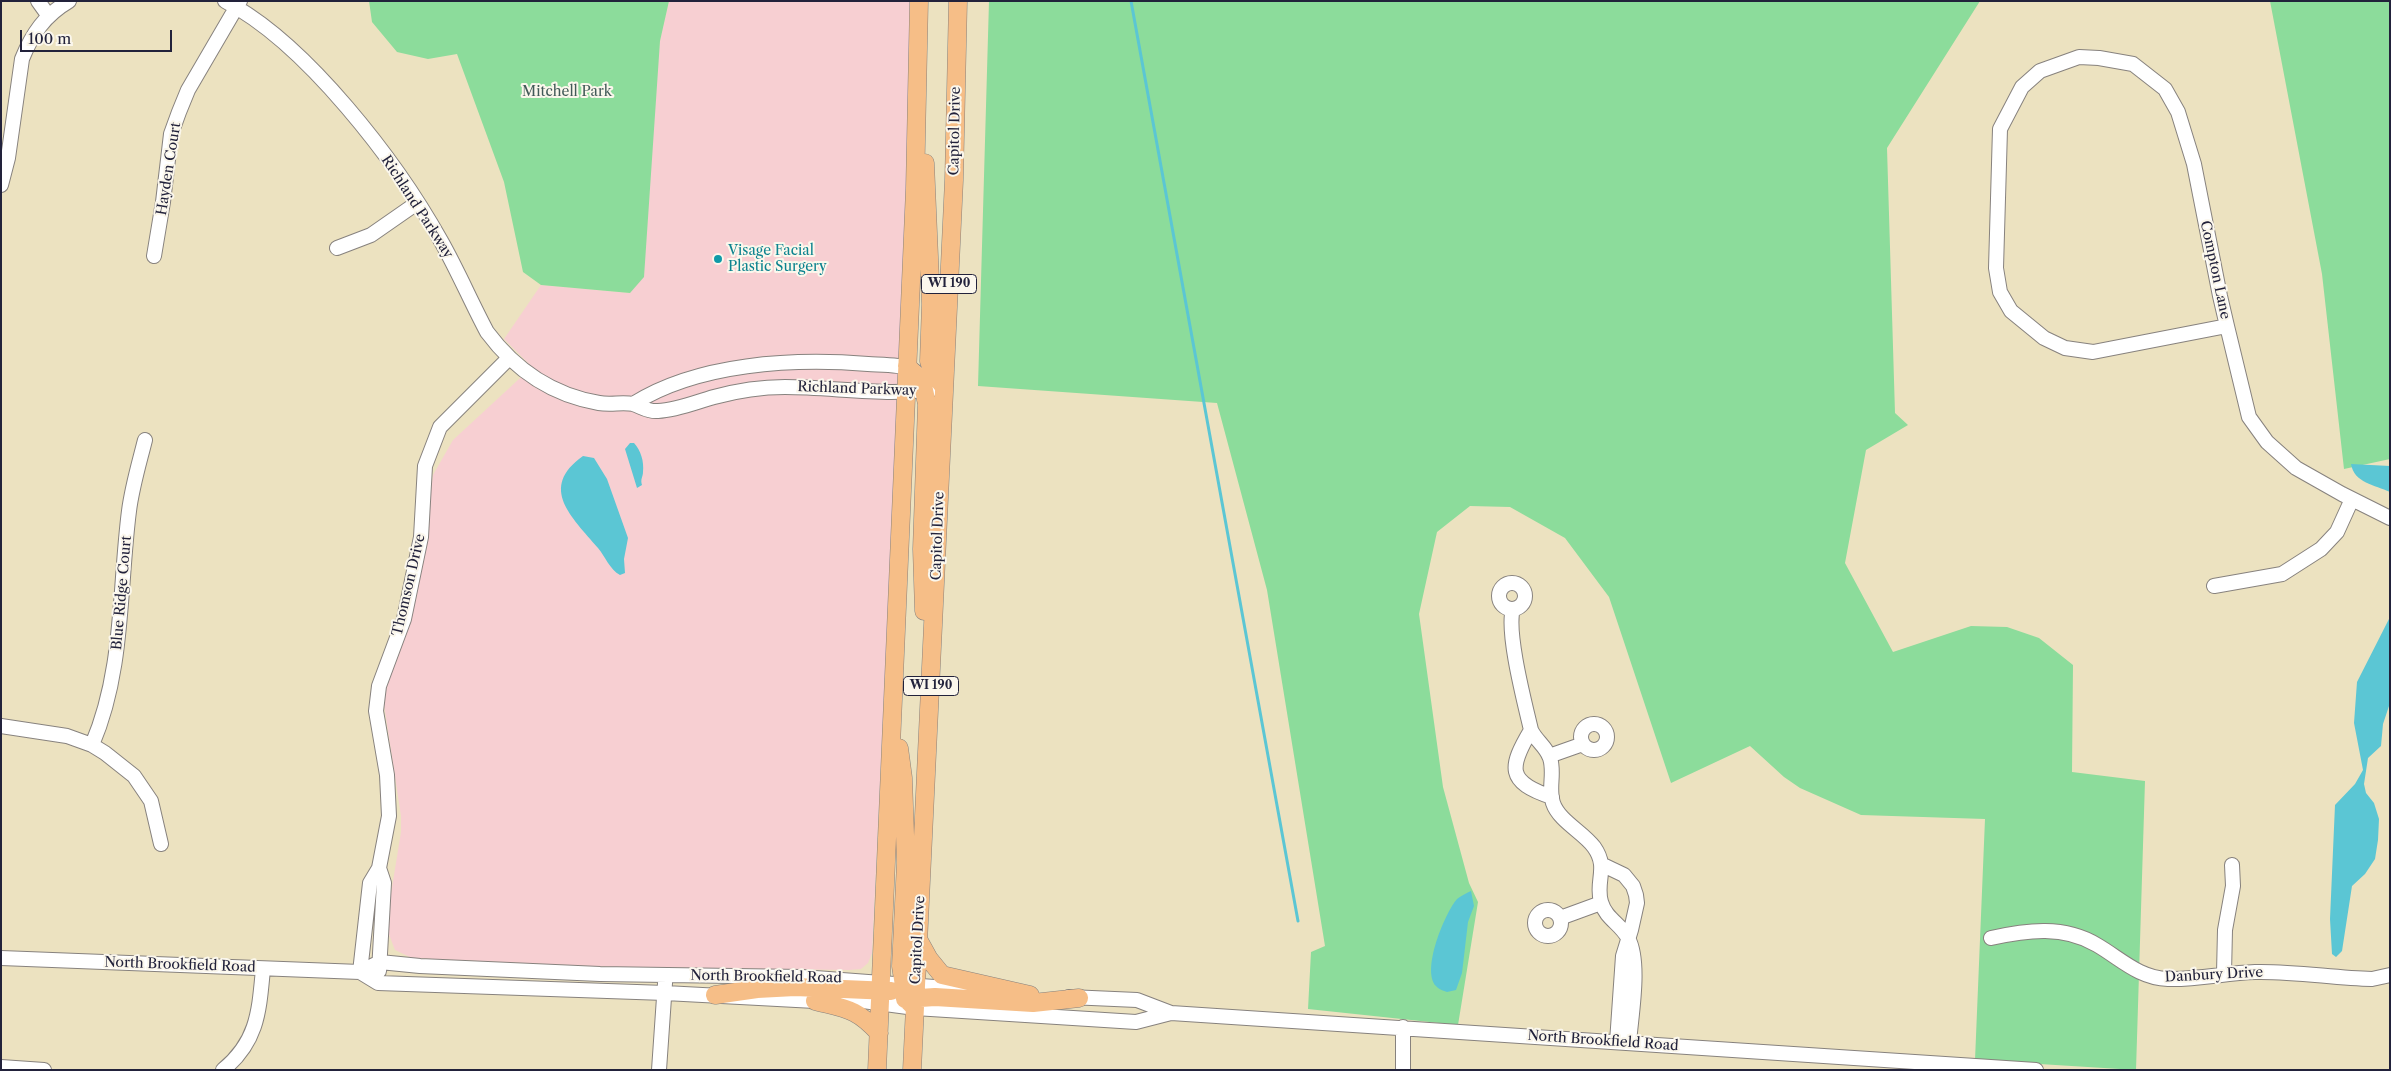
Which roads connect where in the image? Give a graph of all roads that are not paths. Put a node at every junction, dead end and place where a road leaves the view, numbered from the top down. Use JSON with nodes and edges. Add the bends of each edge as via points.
{"nodes":[{"id":1,"x":38,"y":1,"type":"edge"},
{"id":2,"x":69,"y":1,"type":"edge"},
{"id":3,"x":919,"y":1,"type":"edge"},
{"id":4,"x":958,"y":1,"type":"edge"},
{"id":5,"x":234,"y":3,"type":"edge"},
{"id":6,"x":48,"y":15,"type":"junction"},
{"id":7,"x":917,"y":106,"type":"junction"},
{"id":8,"x":1,"y":185,"type":"edge"},
{"id":9,"x":417,"y":203,"type":"junction"},
{"id":10,"x":337,"y":248,"type":"dead end"},
{"id":11,"x":154,"y":256,"type":"dead end"},
{"id":12,"x":2227,"y":326,"type":"junction"},
{"id":13,"x":509,"y":358,"type":"junction"},
{"id":14,"x":767,"y":365,"type":"junction"},
{"id":15,"x":907,"y":366,"type":"junction"},
{"id":16,"x":944,"y":387,"type":"junction"},
{"id":17,"x":767,"y":388,"type":"junction"},
{"id":18,"x":926,"y":391,"type":"junction"},
{"id":19,"x":906,"y":393,"type":"junction"},
{"id":20,"x":633,"y":404,"type":"junction"},
{"id":21,"x":145,"y":440,"type":"dead end"},
{"id":22,"x":2352,"y":499,"type":"junction"},
{"id":23,"x":2390,"y":518,"type":"edge"},
{"id":24,"x":2214,"y":586,"type":"dead end"},
{"id":25,"x":1513,"y":609,"type":"dead end"},
{"id":26,"x":893,"y":700,"type":"junction"},
{"id":27,"x":930,"y":710,"type":"junction"},
{"id":28,"x":1,"y":726,"type":"edge"},
{"id":29,"x":1531,"y":730,"type":"junction"},
{"id":30,"x":92,"y":744,"type":"junction"},
{"id":31,"x":1583,"y":744,"type":"dead end"},
{"id":32,"x":1550,"y":756,"type":"junction"},
{"id":33,"x":1552,"y":797,"type":"junction"},
{"id":34,"x":161,"y":844,"type":"dead end"},
{"id":35,"x":1603,"y":865,"type":"junction"},
{"id":36,"x":2232,"y":865,"type":"dead end"},
{"id":37,"x":379,"y":868,"type":"junction"},
{"id":38,"x":1601,"y":903,"type":"junction"},
{"id":39,"x":1560,"y":918,"type":"dead end"},
{"id":40,"x":1628,"y":937,"type":"junction"},
{"id":41,"x":1991,"y":938,"type":"dead end"},
{"id":42,"x":918,"y":939,"type":"junction"},
{"id":43,"x":1,"y":958,"type":"edge"},
{"id":44,"x":380,"y":962,"type":"junction"},
{"id":45,"x":263,"y":969,"type":"junction"},
{"id":46,"x":360,"y":972,"type":"junction"},
{"id":47,"x":2224,"y":974,"type":"junction"},
{"id":48,"x":665,"y":975,"type":"junction"},
{"id":49,"x":2390,"y":975,"type":"edge"},
{"id":50,"x":378,"y":983,"type":"junction"},
{"id":51,"x":881,"y":992,"type":"junction"},
{"id":52,"x":666,"y":993,"type":"junction"},
{"id":53,"x":910,"y":994,"type":"junction"},
{"id":54,"x":715,"y":995,"type":"junction"},
{"id":55,"x":1030,"y":995,"type":"junction"},
{"id":56,"x":1079,"y":998,"type":"junction"},
{"id":57,"x":815,"y":1001,"type":"junction"},
{"id":58,"x":1171,"y":1013,"type":"junction"},
{"id":59,"x":1403,"y":1027,"type":"junction"},
{"id":60,"x":879,"y":1033,"type":"junction"},
{"id":61,"x":1623,"y":1043,"type":"junction"},
{"id":62,"x":1,"y":1067,"type":"edge"},
{"id":63,"x":44,"y":1070,"type":"edge"},
{"id":64,"x":223,"y":1070,"type":"edge"},
{"id":65,"x":659,"y":1070,"type":"edge"},
{"id":66,"x":877,"y":1070,"type":"edge"},
{"id":67,"x":912,"y":1070,"type":"edge"},
{"id":68,"x":1403,"y":1070,"type":"edge"},
{"id":69,"x":2036,"y":1070,"type":"edge"}],
"edges":[{"from":1,"to":6,"type":"street"},
{"from":2,"to":6,"type":"street"},
{"from":3,"to":7,"type":"main road","number":"WI 190"},
{"from":4,"to":16,"type":"main road","name":"Capitol Drive","number":"WI 190"},
{"from":5,"to":9,"type":"street","name":"Richland Parkway","via":[[272,33],[335,95],[382,151]]},
{"from":5,"to":11,"type":"street","name":"Hayden Court","via":[[179,112],[170,142]]},
{"from":6,"to":8,"type":"street","via":[[22,59]]},
{"from":7,"to":15,"type":"main road","number":"WI 190"},
{"from":7,"to":16,"type":"main road","via":[[927,174],[931,304],[929,361],[933,373]]},
{"from":9,"to":10,"type":"street","via":[[371,235]]},
{"from":9,"to":13,"type":"street","name":"Richland Parkway","via":[[445,248],[486,330]]},
{"from":12,"to":12,"type":"street","name":"Compton Lane","via":[[2194,164],[2178,112],[2165,89],[2133,64],[2099,58],[2079,57],[2040,71],[2022,86],[2000,129],[1996,268],[2000,292],[2011,311],[2044,338],[2065,348],[2093,352]]},
{"from":12,"to":22,"type":"street","name":"Compton Lane","via":[[2249,416],[2267,442],[2296,468]]},
{"from":13,"to":20,"type":"street","name":"Richland Parkway","via":[[536,380],[567,395],[602,404]]},
{"from":13,"to":37,"type":"street","name":"Thomson Drive","via":[[440,427],[425,466],[421,537],[404,619],[380,686],[376,711],[387,774],[389,816]]},
{"from":14,"to":15,"type":"street","name":"Richland Parkway","via":[[845,362]]},
{"from":14,"to":17,"type":"street"},
{"from":14,"to":20,"type":"street","name":"Richland Parkway","via":[[726,369],[690,379]]},
{"from":15,"to":16,"type":"street","name":"Richland Parkway"},
{"from":15,"to":18,"type":"main road","via":[[918,375]]},
{"from":15,"to":19,"type":"main road","number":"WI 190"},
{"from":16,"to":18,"type":"street","name":"Richland Parkway"},
{"from":16,"to":27,"type":"main road","name":"Capitol Drive","number":"WI 190"},
{"from":17,"to":19,"type":"street","name":"Richland Parkway"},
{"from":17,"to":20,"type":"street","name":"Richland Parkway","via":[[716,396],[658,411],[643,410]]},
{"from":18,"to":19,"type":"street","name":"Richland Parkway"},
{"from":18,"to":27,"type":"main road","via":[[923,585]]},
{"from":19,"to":26,"type":"main road","number":"WI 190"},
{"from":21,"to":30,"type":"street","name":"Blue Ridge Court","via":[[129,511],[116,657],[100,726]]},
{"from":22,"to":23,"type":"street","name":"Compton Lane"},
{"from":22,"to":24,"type":"street","via":[[2337,532],[2321,549],[2282,574]]},
{"from":25,"to":29,"type":"street","via":[[1519,679]]},
{"from":26,"to":51,"type":"main road","number":"WI 190"},
{"from":26,"to":53,"type":"main road","via":[[903,778],[906,863],[901,966]]},
{"from":27,"to":42,"type":"main road","name":"Capitol Drive","number":"WI 190"},
{"from":28,"to":30,"type":"street","via":[[66,736]]},
{"from":29,"to":32,"type":"street"},
{"from":29,"to":33,"type":"street","via":[[1516,755],[1516,775],[1535,791]]},
{"from":30,"to":34,"type":"street","via":[[134,776],[151,800]]},
{"from":31,"to":32,"type":"street"},
{"from":32,"to":33,"type":"street"},
{"from":33,"to":35,"type":"street","via":[[1557,811],[1594,848]]},
{"from":35,"to":38,"type":"street"},
{"from":35,"to":40,"type":"street","via":[[1624,875],[1633,886],[1637,903]]},
{"from":36,"to":47,"type":"street","via":[[2233,886],[2224,930]]},
{"from":37,"to":44,"type":"street","name":"Thomson Drive","via":[[384,883]]},
{"from":37,"to":46,"type":"street","name":"Thomson Drive","via":[[370,883]]},
{"from":38,"to":39,"type":"street"},
{"from":38,"to":40,"type":"street","via":[[1613,923]]},
{"from":40,"to":61,"type":"street","via":[[1623,956]]},
{"from":41,"to":47,"type":"street","name":"Danbury Drive","via":[[2034,930],[2057,931],[2096,944],[2146,976],[2168,979]]},
{"from":42,"to":53,"type":"main road","name":"Capitol Drive","number":"WI 190"},
{"from":42,"to":55,"type":"main road","via":[[942,975]]},
{"from":43,"to":45,"type":"street","name":"North Brookfield Road"},
{"from":44,"to":46,"type":"street","name":"North Brookfield Road"},
{"from":44,"to":48,"type":"street","name":"North Brookfield Road"},
{"from":44,"to":50,"type":"street","name":"Thomson Drive"},
{"from":45,"to":46,"type":"street","name":"North Brookfield Road"},
{"from":45,"to":64,"type":"street","via":[[255,1028],[243,1049]]},
{"from":46,"to":50,"type":"street","name":"North Brookfield Road"},
{"from":47,"to":49,"type":"street","name":"Danbury Drive","via":[[2288,973],[2372,979]]},
{"from":48,"to":51,"type":"street","name":"North Brookfield Road","via":[[802,976]]},
{"from":48,"to":52,"type":"street"},
{"from":50,"to":52,"type":"street","name":"North Brookfield Road"},
{"from":51,"to":53,"type":"main road"},
{"from":51,"to":54,"type":"main road","via":[[794,987]]},
{"from":51,"to":57,"type":"street","name":"North Brookfield Road"},
{"from":51,"to":60,"type":"main road","number":"WI 190"},
{"from":52,"to":54,"type":"street","name":"North Brookfield Road"},
{"from":52,"to":65,"type":"street"},
{"from":53,"to":55,"type":"street","name":"North Brookfield Road"},
{"from":53,"to":56,"type":"main road","via":[[1033,1003]]},
{"from":53,"to":58,"type":"street","name":"North Brookfield Road","via":[[1136,1022]]},
{"from":53,"to":67,"type":"main road","name":"Capitol Drive","number":"WI 190"},
{"from":54,"to":57,"type":"street","name":"North Brookfield Road"},
{"from":55,"to":56,"type":"street","name":"North Brookfield Road"},
{"from":56,"to":58,"type":"street","name":"North Brookfield Road","via":[[1137,1000]]},
{"from":57,"to":60,"type":"main road","via":[[853,1010]]},
{"from":58,"to":59,"type":"street","name":"North Brookfield Road"},
{"from":59,"to":61,"type":"street","name":"North Brookfield Road"},
{"from":59,"to":68,"type":"street"},
{"from":60,"to":66,"type":"main road","number":"WI 190"},
{"from":61,"to":69,"type":"street","name":"North Brookfield Road"},
{"from":62,"to":63,"type":"street"}]}
